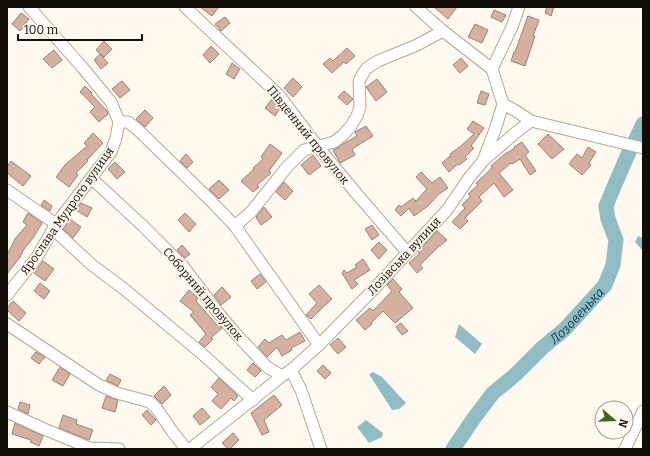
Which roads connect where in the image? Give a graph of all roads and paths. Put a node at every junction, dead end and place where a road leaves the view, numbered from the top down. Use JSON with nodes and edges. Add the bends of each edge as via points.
{"nodes":[{"id":1,"x":29,"y":7,"type":"edge"},
{"id":2,"x":185,"y":7,"type":"edge"},
{"id":3,"x":416,"y":7,"type":"edge"},
{"id":4,"x":519,"y":7,"type":"edge"},
{"id":5,"x":443,"y":31,"type":"junction"},
{"id":6,"x":492,"y":69,"type":"junction"},
{"id":7,"x":503,"y":104,"type":"junction"},
{"id":8,"x":531,"y":121,"type":"junction"},
{"id":9,"x":119,"y":122,"type":"junction"},
{"id":10,"x":318,"y":147,"type":"junction"},
{"id":11,"x":643,"y":148,"type":"edge"},
{"id":12,"x":483,"y":160,"type":"junction"},
{"id":13,"x":91,"y":178,"type":"junction"},
{"id":14,"x":7,"y":190,"type":"edge"},
{"id":15,"x":55,"y":226,"type":"junction"},
{"id":16,"x":235,"y":226,"type":"junction"},
{"id":17,"x":407,"y":252,"type":"junction"},
{"id":18,"x":7,"y":295,"type":"edge"},
{"id":19,"x":7,"y":324,"type":"edge"},
{"id":20,"x":318,"y":344,"type":"junction"},
{"id":21,"x":286,"y":373,"type":"junction"},
{"id":22,"x":252,"y":400,"type":"junction"},
{"id":23,"x":7,"y":412,"type":"edge"},
{"id":24,"x":643,"y":412,"type":"edge"},
{"id":25,"x":119,"y":449,"type":"edge"},
{"id":26,"x":186,"y":449,"type":"edge"},
{"id":27,"x":190,"y":449,"type":"edge"},
{"id":28,"x":321,"y":449,"type":"edge"},
{"id":29,"x":625,"y":449,"type":"edge"}],
"edges":[{"from":1,"to":9,"type":"street","via":[[111,102]]},
{"from":2,"to":10,"type":"street","name":"Південний провулок","via":[[279,95]]},
{"from":3,"to":5,"type":"street"},
{"from":4,"to":6,"type":"street"},
{"from":5,"to":6,"type":"street"},
{"from":5,"to":10,"type":"street","via":[[417,45],[378,60],[367,68],[360,81],[360,107],[351,126],[334,142]]},
{"from":6,"to":7,"type":"street"},
{"from":7,"to":8,"type":"street"},
{"from":7,"to":12,"type":"street","name":"Лозівська вулиця"},
{"from":8,"to":11,"type":"street"},
{"from":8,"to":12,"type":"street"},
{"from":9,"to":13,"type":"street","name":"Ярослава Мудрого вулиця","via":[[111,152]]},
{"from":9,"to":16,"type":"street","via":[[128,122],[136,128]]},
{"from":10,"to":16,"type":"street","via":[[304,150],[251,212]]},
{"from":10,"to":17,"type":"street","name":"Південний провулок"},
{"from":12,"to":17,"type":"street","name":"Лозівська вулиця","via":[[446,210]]},
{"from":13,"to":15,"type":"street","name":"Ярослава Мудрого вулиця"},
{"from":13,"to":21,"type":"street","name":"Соборний провулок","via":[[183,266],[220,315],[267,367]]},
{"from":14,"to":15,"type":"street"},
{"from":15,"to":18,"type":"street","name":"Ярослава Мудрого вулиця","via":[[37,257]]},
{"from":15,"to":22,"type":"street","via":[[92,264],[200,352]]},
{"from":16,"to":20,"type":"street"},
{"from":17,"to":20,"type":"street","name":"Лозівська вулиця"},
{"from":19,"to":26,"type":"street","via":[[99,384],[117,393],[150,402]]},
{"from":20,"to":21,"type":"street","name":"Лозівська вулиця"},
{"from":21,"to":22,"type":"street","name":"Лозівська вулиця"},
{"from":21,"to":28,"type":"street","via":[[302,390]]},
{"from":22,"to":27,"type":"street","name":"Лозівська вулиця"},
{"from":23,"to":25,"type":"street","via":[[90,448]]},
{"from":24,"to":29,"type":"street"}]}
